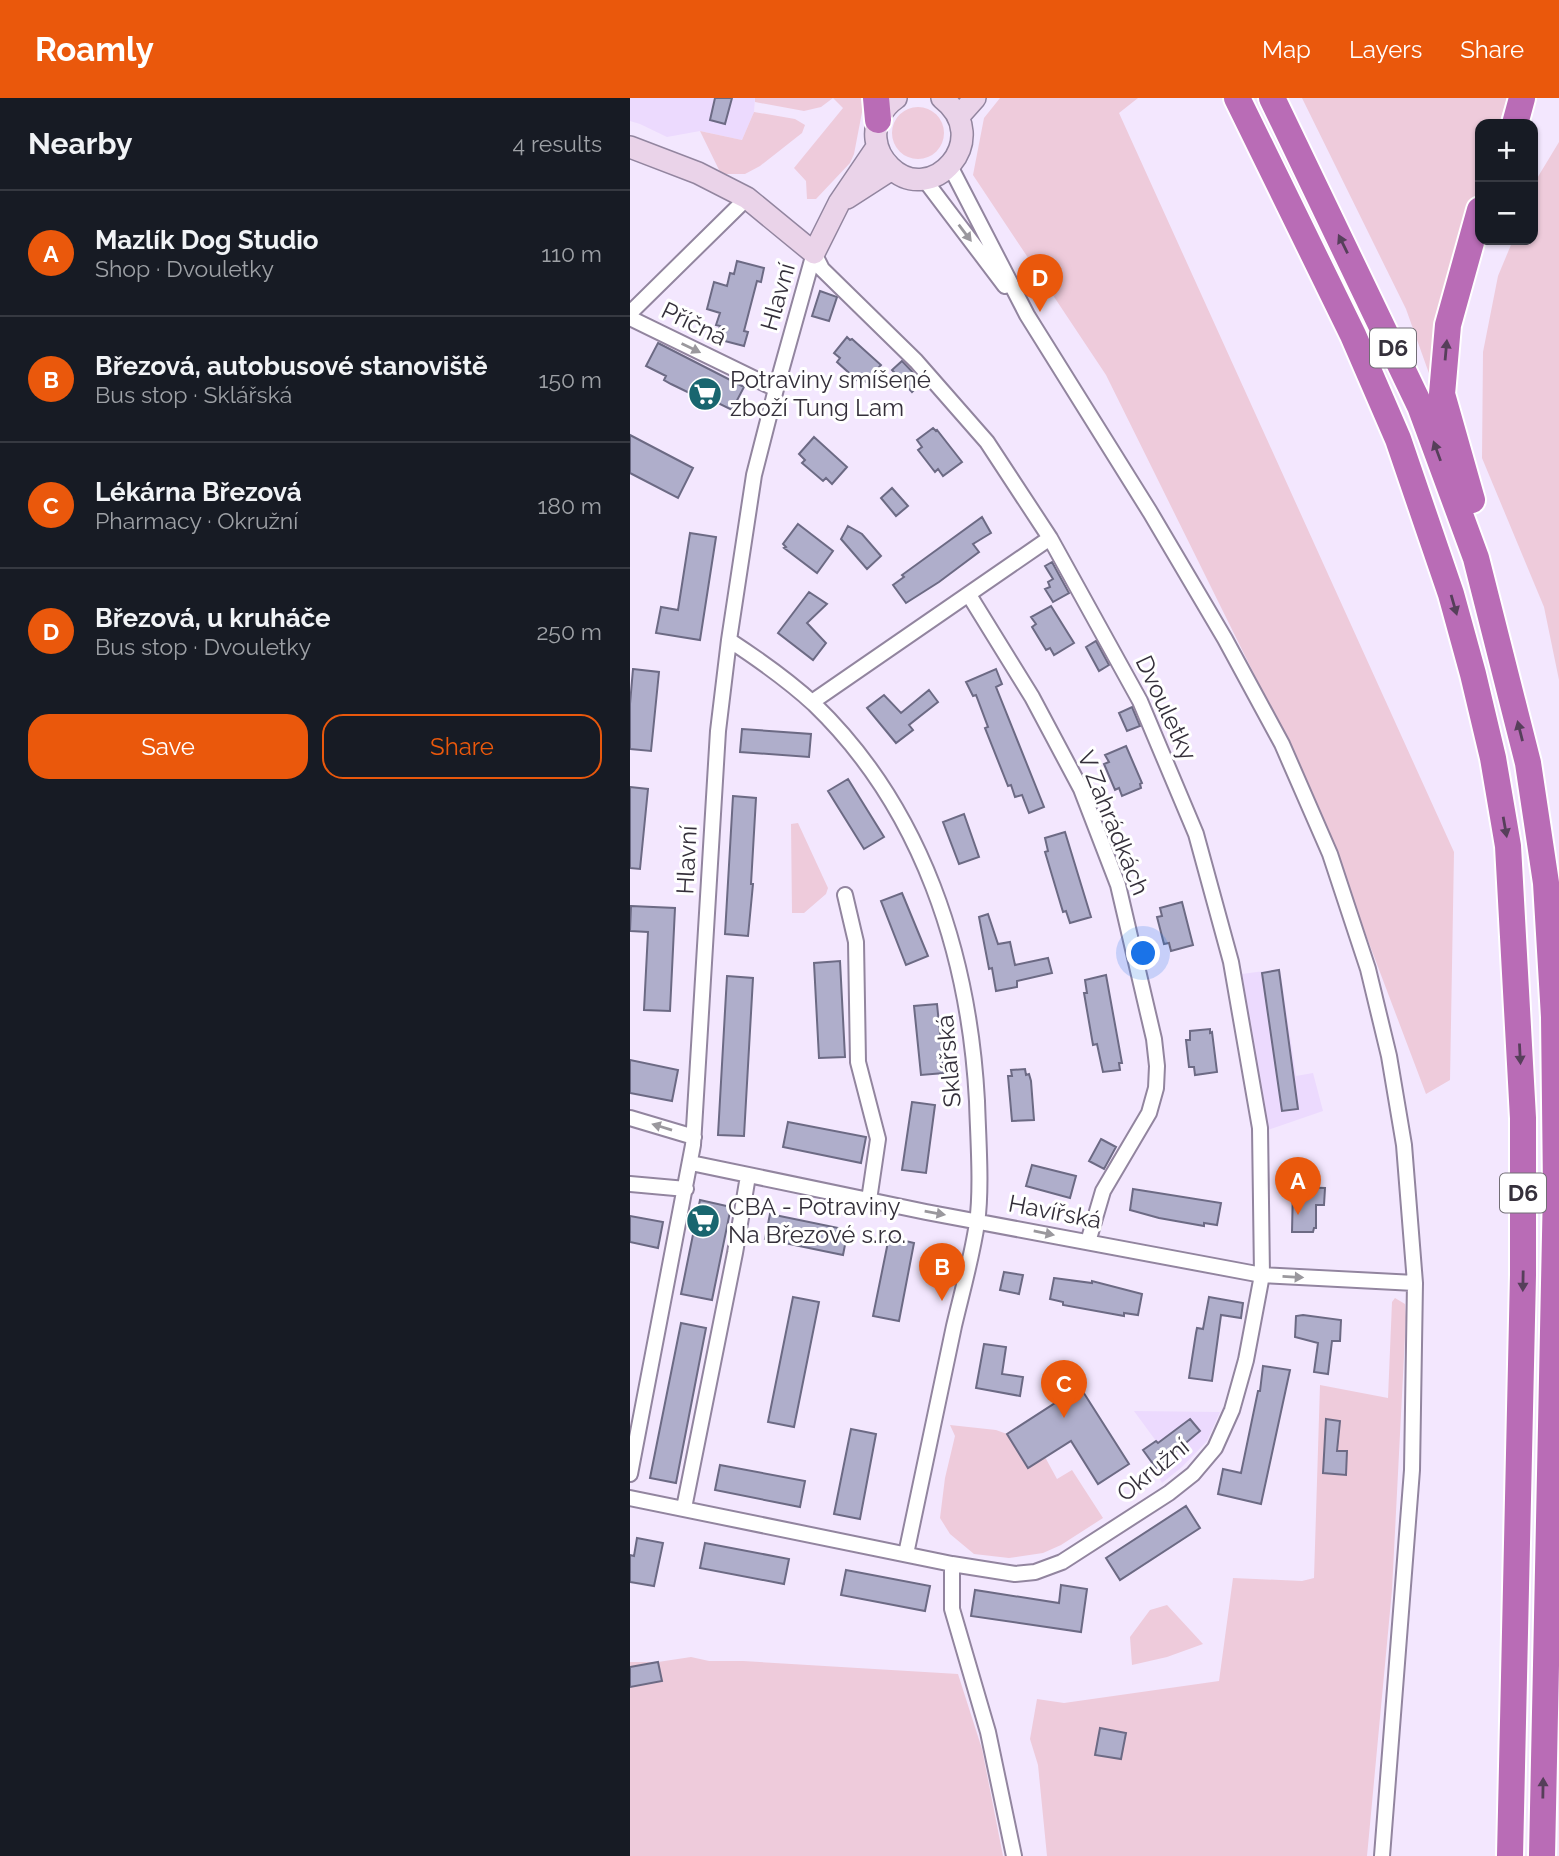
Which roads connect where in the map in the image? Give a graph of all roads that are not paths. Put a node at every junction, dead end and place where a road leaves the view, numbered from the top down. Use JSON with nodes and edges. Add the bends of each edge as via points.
{"nodes":[{"id":1,"x":897,"y":98,"type":"edge"},
{"id":2,"x":942,"y":98,"type":"edge"},
{"id":3,"x":975,"y":98,"type":"edge"},
{"id":4,"x":1221,"y":98,"type":"edge"},
{"id":5,"x":1237,"y":98,"type":"edge"},
{"id":6,"x":1272,"y":98,"type":"edge"},
{"id":7,"x":1522,"y":98,"type":"edge"},
{"id":8,"x":877,"y":109,"type":"edge"},
{"id":9,"x":958,"y":116,"type":"junction"},
{"id":10,"x":1516,"y":119,"type":"edge"},
{"id":11,"x":630,"y":147,"type":"edge"},
{"id":12,"x":877,"y":147,"type":"junction"},
{"id":13,"x":950,"y":166,"type":"junction"},
{"id":14,"x":892,"y":169,"type":"junction"},
{"id":15,"x":924,"y":179,"type":"junction"},
{"id":16,"x":747,"y":198,"type":"junction"},
{"id":17,"x":839,"y":203,"type":"junction"},
{"id":18,"x":1475,"y":228,"type":"edge"},
{"id":19,"x":814,"y":253,"type":"junction"},
{"id":20,"x":1027,"y":315,"type":"junction"},
{"id":21,"x":630,"y":316,"type":"edge"},
{"id":22,"x":776,"y":389,"type":"junction"},
{"id":23,"x":1050,"y":538,"type":"junction"},
{"id":24,"x":1431,"y":541,"type":"junction"},
{"id":25,"x":969,"y":595,"type":"junction"},
{"id":26,"x":1490,"y":608,"type":"junction"},
{"id":27,"x":729,"y":640,"type":"junction"},
{"id":28,"x":812,"y":702,"type":"junction"},
{"id":29,"x":845,"y":895,"type":"dead end"},
{"id":30,"x":630,"y":1118,"type":"edge"},
{"id":31,"x":694,"y":1137,"type":"junction"},
{"id":32,"x":691,"y":1163,"type":"junction"},
{"id":33,"x":748,"y":1176,"type":"junction"},
{"id":34,"x":630,"y":1184,"type":"edge"},
{"id":35,"x":686,"y":1189,"type":"junction"},
{"id":36,"x":869,"y":1200,"type":"junction"},
{"id":37,"x":977,"y":1221,"type":"junction"},
{"id":38,"x":1088,"y":1242,"type":"junction"},
{"id":39,"x":1262,"y":1275,"type":"junction"},
{"id":40,"x":1415,"y":1283,"type":"junction"},
{"id":41,"x":630,"y":1474,"type":"edge"},
{"id":42,"x":630,"y":1498,"type":"edge"},
{"id":43,"x":684,"y":1508,"type":"junction"},
{"id":44,"x":906,"y":1554,"type":"junction"},
{"id":45,"x":952,"y":1564,"type":"junction"},
{"id":46,"x":1014,"y":1856,"type":"edge"},
{"id":47,"x":1382,"y":1856,"type":"edge"},
{"id":48,"x":1510,"y":1856,"type":"edge"},
{"id":49,"x":1542,"y":1856,"type":"edge"}],
"edges":[{"from":1,"to":8,"type":"street"},
{"from":2,"to":9,"type":"street"},
{"from":3,"to":9,"type":"street"},
{"from":4,"to":24,"type":"highway","via":[[1363,398],[1409,517]]},
{"from":5,"to":24,"type":"highway","number":"D6","via":[[1358,347],[1398,439]]},
{"from":26,"to":6,"type":"highway","number":"D6","one_way":true,"via":[[1420,405]]},
{"from":7,"to":10,"type":"highway"},
{"from":8,"to":12,"type":"street"},
{"from":9,"to":13,"type":"street","via":[[961,147]]},
{"from":11,"to":16,"type":"street"},
{"from":12,"to":14,"type":"street"},
{"from":12,"to":17,"type":"street"},
{"from":13,"to":15,"type":"street"},
{"from":13,"to":20,"type":"street"},
{"from":14,"to":15,"type":"street"},
{"from":14,"to":17,"type":"street"},
{"from":15,"to":20,"type":"street","one_way":true},
{"from":16,"to":19,"type":"street"},
{"from":16,"to":21,"type":"street"},
{"from":17,"to":19,"type":"street"},
{"from":26,"to":18,"type":"highway","one_way":true,"via":[[1487,552],[1441,394],[1448,325]]},
{"from":19,"to":22,"type":"street","name":"Hlavní"},
{"from":19,"to":23,"type":"street","name":"Dvouletky","via":[[822,269],[916,361],[987,442]]},
{"from":20,"to":40,"type":"street","via":[[1225,639],[1282,744],[1330,853],[1368,969],[1389,1056],[1404,1145]]},
{"from":21,"to":22,"type":"street","name":"Příčná","one_way":true},
{"from":22,"to":27,"type":"street","name":"Hlavní","via":[[754,475]]},
{"from":23,"to":25,"type":"street"},
{"from":23,"to":39,"type":"street","name":"Dvouletky","via":[[1140,701],[1196,834],[1231,962],[1260,1128]]},
{"from":24,"to":48,"type":"highway","number":"D6","one_way":true,"via":[[1474,674],[1508,846],[1523,1118]]},
{"from":25,"to":28,"type":"street"},
{"from":25,"to":38,"type":"street","name":"V Zahrádkách","via":[[1032,697],[1081,789],[1118,885],[1154,1039],[1156,1088],[1149,1113],[1103,1191]]},
{"from":49,"to":26,"type":"highway","number":"D6","one_way":true,"via":[[1556,1201],[1554,1017],[1546,883],[1528,763]]},
{"from":27,"to":28,"type":"street","name":"Sklářská"},
{"from":27,"to":31,"type":"street","name":"Hlavní","via":[[714,785]]},
{"from":28,"to":37,"type":"street","name":"Sklářská","via":[[874,773],[925,861],[939,899],[966,999],[975,1061]]},
{"from":29,"to":36,"type":"street","via":[[856,942],[858,1062],[878,1139]]},
{"from":31,"to":30,"type":"street","one_way":true},
{"from":31,"to":32,"type":"street","name":"Hlavní"},
{"from":32,"to":33,"type":"street","name":"Havířská"},
{"from":32,"to":35,"type":"street","name":"Hlavní"},
{"from":33,"to":36,"type":"street","name":"Havířská"},
{"from":33,"to":43,"type":"street"},
{"from":34,"to":35,"type":"street"},
{"from":35,"to":41,"type":"street","name":"Hlavní"},
{"from":36,"to":37,"type":"street","name":"Havířská","one_way":true},
{"from":37,"to":38,"type":"street","name":"Havířská","one_way":true},
{"from":37,"to":44,"type":"street","name":"Sklářská"},
{"from":38,"to":39,"type":"street","name":"Havířská"},
{"from":39,"to":40,"type":"street","name":"Havířská","one_way":true},
{"from":39,"to":45,"type":"street","name":"Okružní","via":[[1232,1410],[1215,1448],[1192,1474],[1062,1562],[1015,1574]]},
{"from":40,"to":47,"type":"street","via":[[1412,1470]]},
{"from":42,"to":43,"type":"street","name":"Okružní"},
{"from":43,"to":44,"type":"street","name":"Okružní"},
{"from":44,"to":45,"type":"street","name":"Okružní"},
{"from":45,"to":46,"type":"street","via":[[952,1609],[988,1732]]}]}
